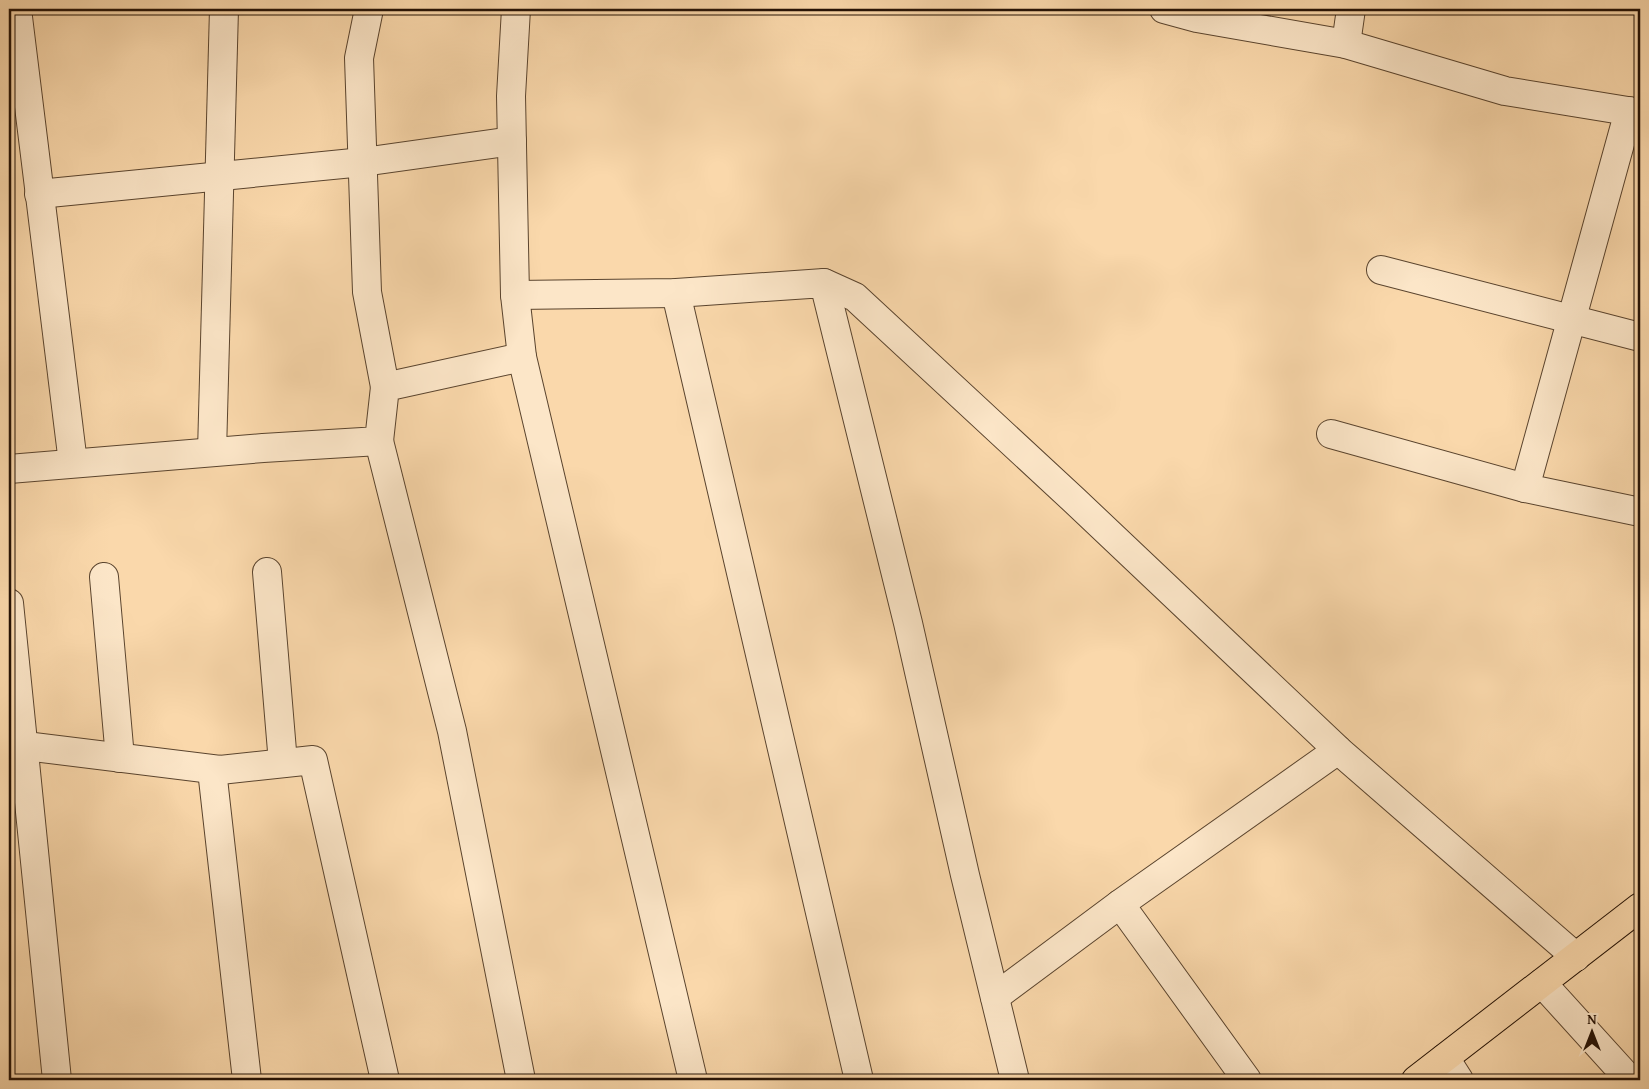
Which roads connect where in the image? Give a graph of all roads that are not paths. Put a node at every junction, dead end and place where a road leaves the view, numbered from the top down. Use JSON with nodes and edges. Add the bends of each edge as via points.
{"nodes":[{"id":1,"x":17,"y":9,"type":"edge"},
{"id":2,"x":224,"y":9,"type":"edge"},
{"id":3,"x":369,"y":9,"type":"edge"},
{"id":4,"x":516,"y":9,"type":"edge"},
{"id":5,"x":1164,"y":9,"type":"edge"},
{"id":6,"x":1350,"y":9,"type":"edge"},
{"id":7,"x":1198,"y":13,"type":"edge"},
{"id":8,"x":1346,"y":44,"type":"junction"},
{"id":9,"x":1634,"y":112,"type":"edge"},
{"id":10,"x":512,"y":141,"type":"junction"},
{"id":11,"x":363,"y":162,"type":"junction"},
{"id":12,"x":218,"y":175,"type":"junction"},
{"id":13,"x":39,"y":194,"type":"junction"},
{"id":14,"x":1381,"y":270,"type":"dead end"},
{"id":15,"x":824,"y":283,"type":"junction"},
{"id":16,"x":676,"y":293,"type":"junction"},
{"id":17,"x":516,"y":295,"type":"junction"},
{"id":18,"x":1572,"y":320,"type":"junction"},
{"id":19,"x":1640,"y":338,"type":"edge"},
{"id":20,"x":522,"y":358,"type":"junction"},
{"id":21,"x":384,"y":387,"type":"junction"},
{"id":22,"x":1331,"y":434,"type":"dead end"},
{"id":23,"x":379,"y":441,"type":"junction"},
{"id":24,"x":212,"y":452,"type":"junction"},
{"id":25,"x":73,"y":463,"type":"junction"},
{"id":26,"x":9,"y":469,"type":"edge"},
{"id":27,"x":1525,"y":488,"type":"junction"},
{"id":28,"x":1640,"y":512,"type":"edge"},
{"id":29,"x":267,"y":572,"type":"dead end"},
{"id":30,"x":104,"y":577,"type":"dead end"},
{"id":31,"x":9,"y":603,"type":"edge"},
{"id":32,"x":16,"y":745,"type":"edge"},
{"id":33,"x":1338,"y":750,"type":"junction"},
{"id":34,"x":120,"y":758,"type":"junction"},
{"id":35,"x":284,"y":763,"type":"junction"},
{"id":36,"x":212,"y":770,"type":"junction"},
{"id":37,"x":1120,"y":904,"type":"junction"},
{"id":38,"x":1640,"y":907,"type":"edge"},
{"id":39,"x":1576,"y":957,"type":"junction"},
{"id":40,"x":1542,"y":983,"type":"junction"},
{"id":41,"x":995,"y":997,"type":"junction"},
{"id":42,"x":1452,"y":1069,"type":"edge"},
{"id":43,"x":57,"y":1080,"type":"edge"},
{"id":44,"x":247,"y":1080,"type":"edge"},
{"id":45,"x":385,"y":1080,"type":"edge"},
{"id":46,"x":521,"y":1080,"type":"edge"},
{"id":47,"x":693,"y":1080,"type":"edge"},
{"id":48,"x":859,"y":1080,"type":"edge"},
{"id":49,"x":1015,"y":1080,"type":"edge"},
{"id":50,"x":1247,"y":1080,"type":"edge"},
{"id":51,"x":1416,"y":1080,"type":"edge"},
{"id":52,"x":1630,"y":1080,"type":"edge"}],
"edges":[{"from":1,"to":13,"type":"street"},
{"from":2,"to":12,"type":"street"},
{"from":3,"to":11,"type":"street","via":[[359,58]]},
{"from":4,"to":10,"type":"street"},
{"from":5,"to":7,"type":"street"},
{"from":6,"to":8,"type":"street"},
{"from":7,"to":8,"type":"street"},
{"from":8,"to":9,"type":"street","via":[[1505,91]]},
{"from":9,"to":18,"type":"street"},
{"from":10,"to":11,"type":"street"},
{"from":10,"to":17,"type":"street"},
{"from":11,"to":12,"type":"street"},
{"from":11,"to":21,"type":"street","via":[[367,292]]},
{"from":12,"to":13,"type":"street"},
{"from":12,"to":24,"type":"street"},
{"from":13,"to":25,"type":"street"},
{"from":14,"to":18,"type":"street"},
{"from":15,"to":16,"type":"street"},
{"from":15,"to":33,"type":"street","via":[[855,297]]},
{"from":15,"to":41,"type":"street","via":[[908,623]]},
{"from":16,"to":17,"type":"street"},
{"from":16,"to":48,"type":"street"},
{"from":17,"to":20,"type":"street"},
{"from":18,"to":19,"type":"street"},
{"from":18,"to":27,"type":"street"},
{"from":20,"to":21,"type":"street"},
{"from":20,"to":47,"type":"street"},
{"from":21,"to":23,"type":"street"},
{"from":22,"to":27,"type":"street"},
{"from":23,"to":24,"type":"street"},
{"from":23,"to":46,"type":"street","via":[[452,731]]},
{"from":24,"to":25,"type":"street"},
{"from":25,"to":26,"type":"street"},
{"from":27,"to":28,"type":"street"},
{"from":29,"to":35,"type":"street"},
{"from":30,"to":34,"type":"street"},
{"from":31,"to":32,"type":"street"},
{"from":32,"to":34,"type":"street"},
{"from":32,"to":43,"type":"street"},
{"from":33,"to":37,"type":"street"},
{"from":33,"to":39,"type":"street"},
{"from":34,"to":36,"type":"street"},
{"from":35,"to":36,"type":"street"},
{"from":35,"to":45,"type":"street","via":[[313,760]]},
{"from":36,"to":44,"type":"street"},
{"from":37,"to":41,"type":"street"},
{"from":37,"to":50,"type":"street"},
{"from":38,"to":39,"type":"highway"},
{"from":39,"to":40,"type":"highway"},
{"from":40,"to":42,"type":"highway"},
{"from":40,"to":52,"type":"street"},
{"from":41,"to":49,"type":"street"},
{"from":42,"to":51,"type":"highway"}]}
